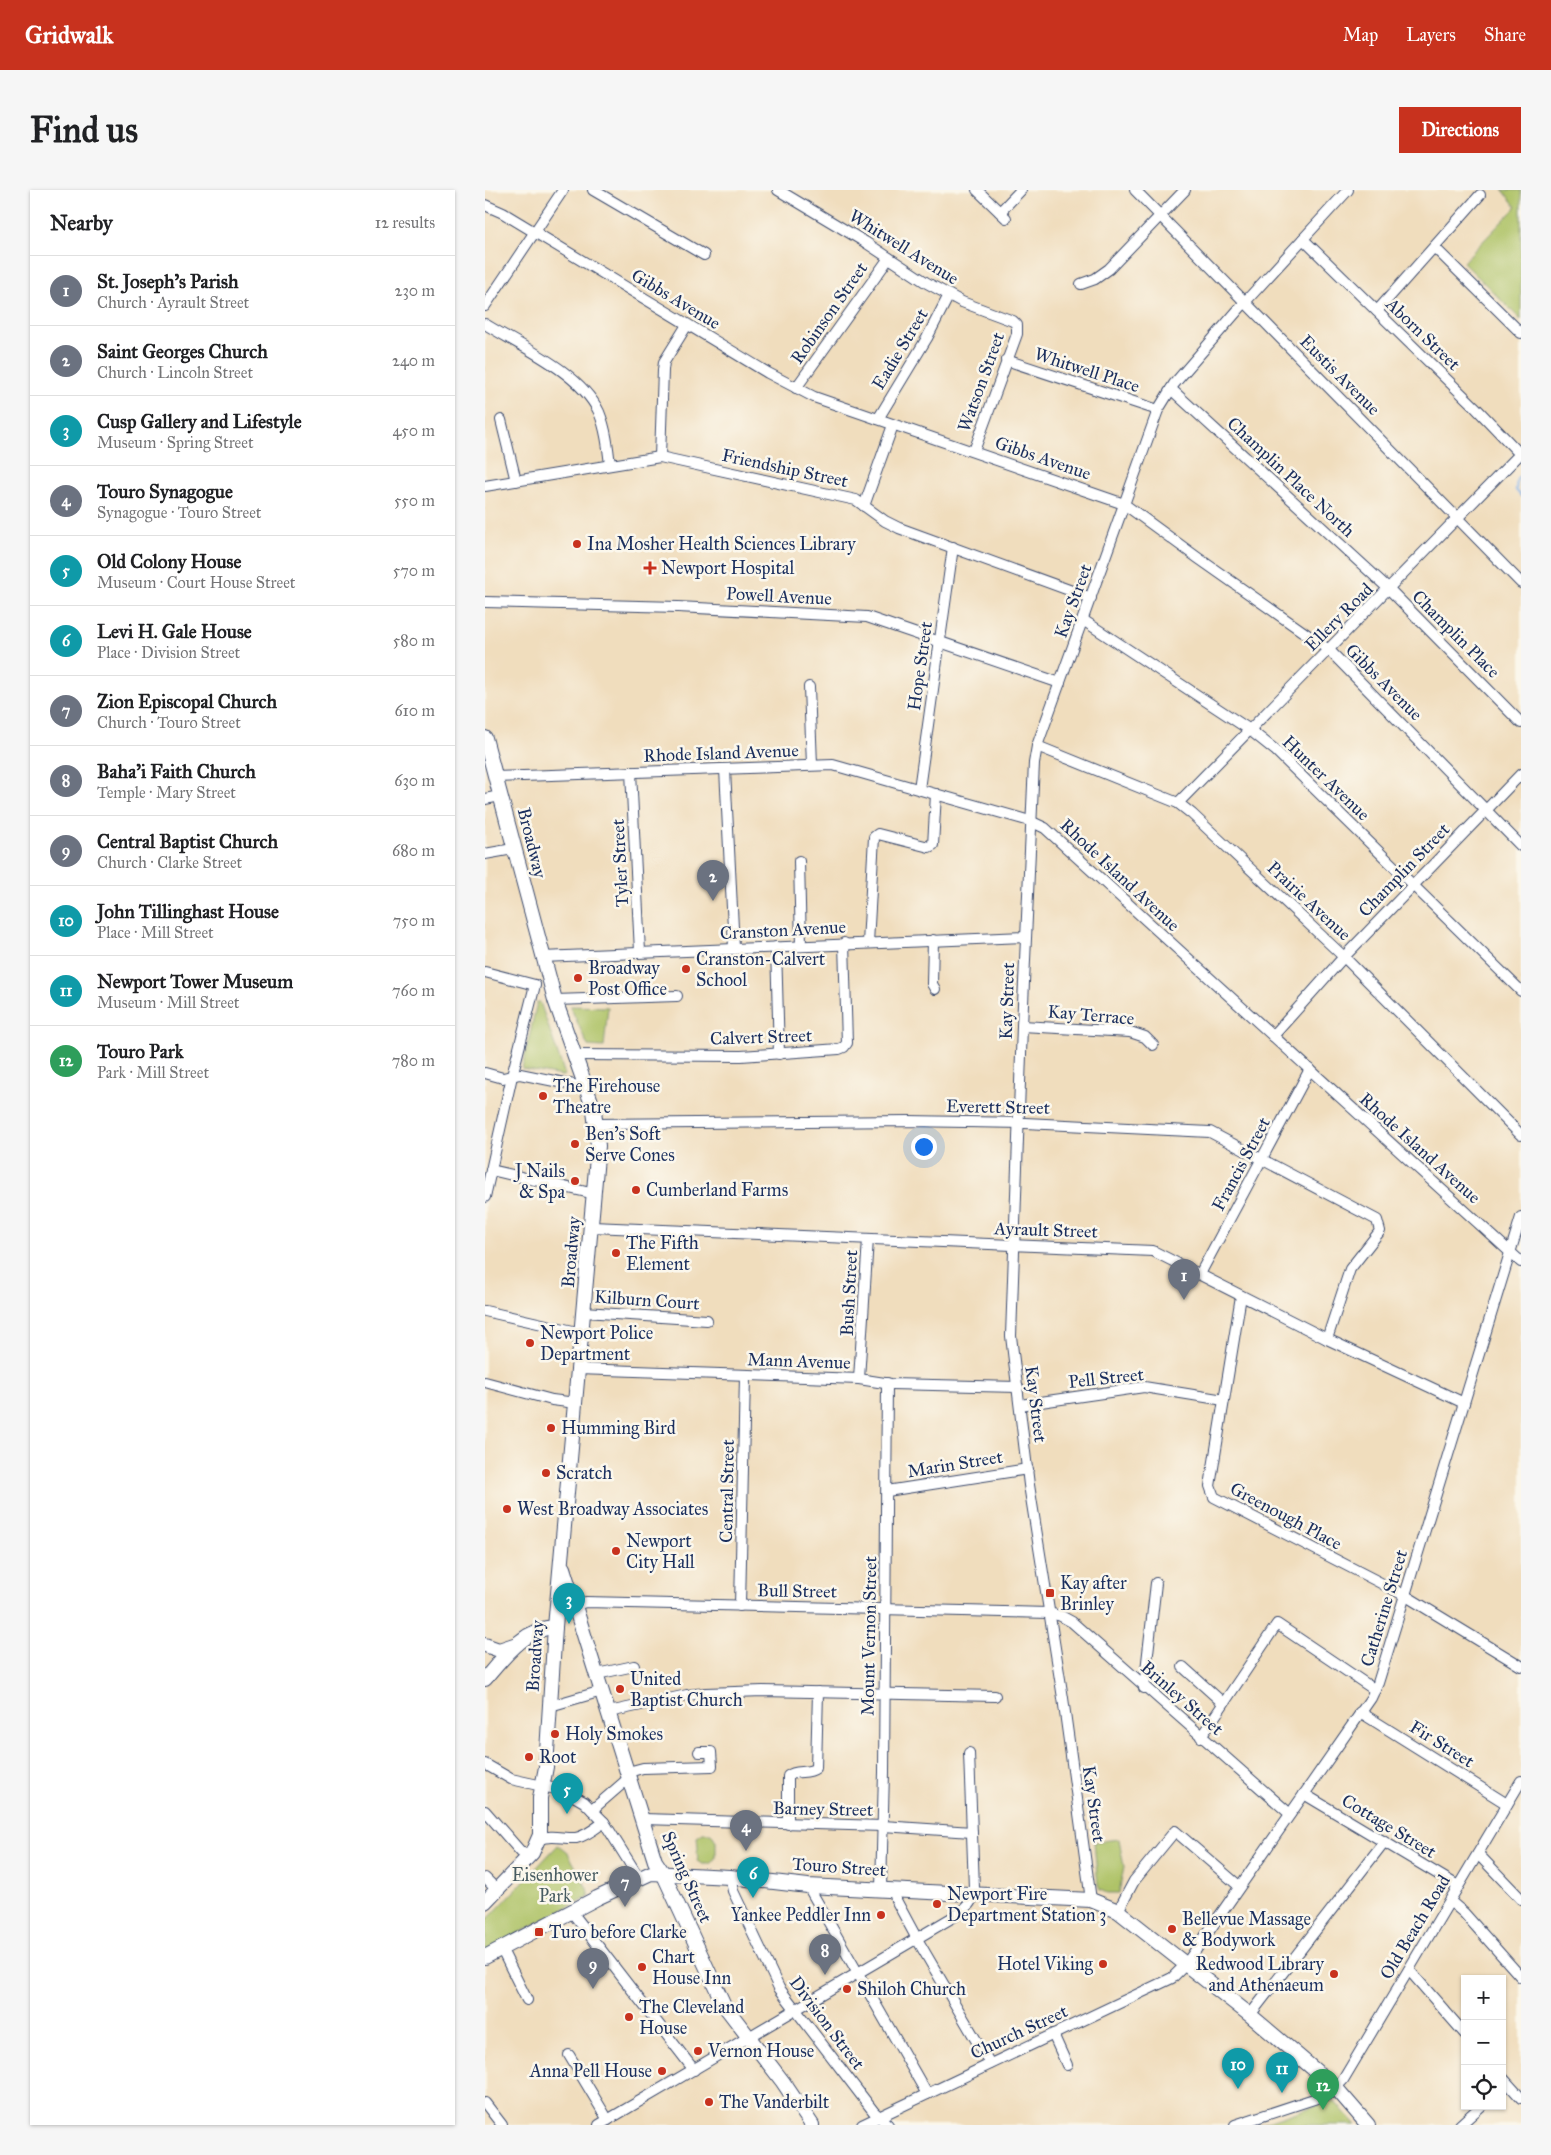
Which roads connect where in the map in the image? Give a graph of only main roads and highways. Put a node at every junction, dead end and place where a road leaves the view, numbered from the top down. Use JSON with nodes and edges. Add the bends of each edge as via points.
{"nodes":[{"id":1,"x":485,"y":738,"type":"edge"},
{"id":2,"x":562,"y":1562,"type":"junction"},
{"id":3,"x":555,"y":1627,"type":"junction"},
{"id":4,"x":519,"y":1643,"type":"junction"},
{"id":5,"x":485,"y":1645,"type":"edge"},
{"id":6,"x":486,"y":1674,"type":"edge"},
{"id":7,"x":663,"y":1873,"type":"junction"},
{"id":8,"x":485,"y":1902,"type":"edge"},
{"id":9,"x":485,"y":1957,"type":"edge"},
{"id":10,"x":812,"y":2125,"type":"edge"},
{"id":11,"x":1368,"y":2125,"type":"edge"}],
"edges":[{"from":1,"to":2,"type":"main road","name":"Broadway","via":[[549,980],[597,1124],[598,1159],[584,1312],[577,1332],[579,1369]]},
{"from":2,"to":3,"type":"main road","name":"Broadway"},
{"from":2,"to":7,"type":"main road","name":"Spring Street","via":[[655,1859]]},
{"from":3,"to":4,"type":"main road","via":[[535,1631]]},
{"from":3,"to":8,"type":"main road","name":"Broadway","via":[[539,1840],[529,1856]]},
{"from":4,"to":5,"type":"main road","via":[[499,1650]]},
{"from":4,"to":6,"type":"main road"},
{"from":7,"to":9,"type":"main road","name":"Touro Street","via":[[649,1873]]},
{"from":7,"to":10,"type":"main road","name":"Spring Street","via":[[724,2005]]},
{"from":7,"to":11,"type":"main road","name":"Touro Street","via":[[808,1886],[1091,1900],[1118,1911],[1250,2015],[1336,2088]]}]}
